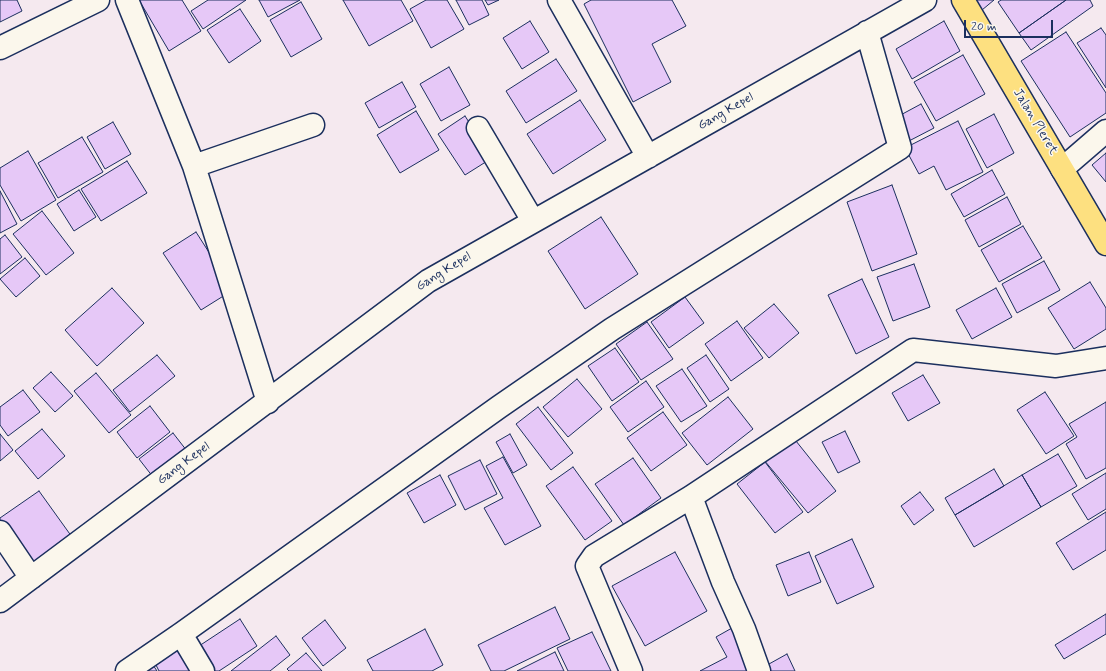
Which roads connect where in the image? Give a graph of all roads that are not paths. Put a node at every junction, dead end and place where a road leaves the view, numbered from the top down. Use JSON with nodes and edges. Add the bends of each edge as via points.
{"nodes":[{"id":1,"x":98,"y":0,"type":"edge"},
{"id":2,"x":127,"y":0,"type":"edge"},
{"id":3,"x":560,"y":0,"type":"edge"},
{"id":4,"x":925,"y":0,"type":"edge"},
{"id":5,"x":963,"y":0,"type":"edge"},
{"id":6,"x":867,"y":32,"type":"junction"},
{"id":7,"x":0,"y":48,"type":"edge"},
{"id":8,"x":313,"y":125,"type":"dead end"},
{"id":9,"x":478,"y":128,"type":"dead end"},
{"id":10,"x":1106,"y":131,"type":"edge"},
{"id":11,"x":648,"y":157,"type":"junction"},
{"id":12,"x":194,"y":166,"type":"junction"},
{"id":13,"x":1062,"y":169,"type":"junction"},
{"id":14,"x":533,"y":221,"type":"junction"},
{"id":15,"x":1106,"y":244,"type":"edge"},
{"id":16,"x":1106,"y":358,"type":"edge"},
{"id":17,"x":268,"y":402,"type":"junction"},
{"id":18,"x":691,"y":497,"type":"junction"},
{"id":19,"x":0,"y":532,"type":"edge"},
{"id":20,"x":31,"y":578,"type":"junction"},
{"id":21,"x":0,"y":601,"type":"edge"},
{"id":22,"x":181,"y":634,"type":"junction"},
{"id":23,"x":127,"y":671,"type":"edge"},
{"id":24,"x":203,"y":671,"type":"edge"},
{"id":25,"x":631,"y":671,"type":"edge"},
{"id":26,"x":759,"y":671,"type":"edge"}],
"edges":[{"from":1,"to":7,"type":"street"},
{"from":2,"to":12,"type":"street"},
{"from":3,"to":11,"type":"street"},
{"from":4,"to":6,"type":"street","name":"Gang Kepel"},
{"from":5,"to":13,"type":"main road","name":"Jalan Pleret"},
{"from":6,"to":11,"type":"street","name":"Gang Kepel"},
{"from":6,"to":22,"type":"street","via":[[900,148],[612,329]]},
{"from":8,"to":12,"type":"street"},
{"from":9,"to":14,"type":"street"},
{"from":10,"to":13,"type":"street"},
{"from":11,"to":14,"type":"street","name":"Gang Kepel"},
{"from":12,"to":17,"type":"street"},
{"from":13,"to":15,"type":"main road","name":"Jalan Pleret"},
{"from":14,"to":17,"type":"street","name":"Gang Kepel","via":[[428,280]]},
{"from":16,"to":18,"type":"street","via":[[1056,366],[913,350]]},
{"from":17,"to":20,"type":"street","name":"Gang Kepel"},
{"from":18,"to":25,"type":"street","via":[[594,556],[587,566]]},
{"from":18,"to":26,"type":"street"},
{"from":19,"to":20,"type":"street"},
{"from":20,"to":21,"type":"street","name":"Gang Kepel"},
{"from":22,"to":23,"type":"street"},
{"from":22,"to":24,"type":"street"}]}
